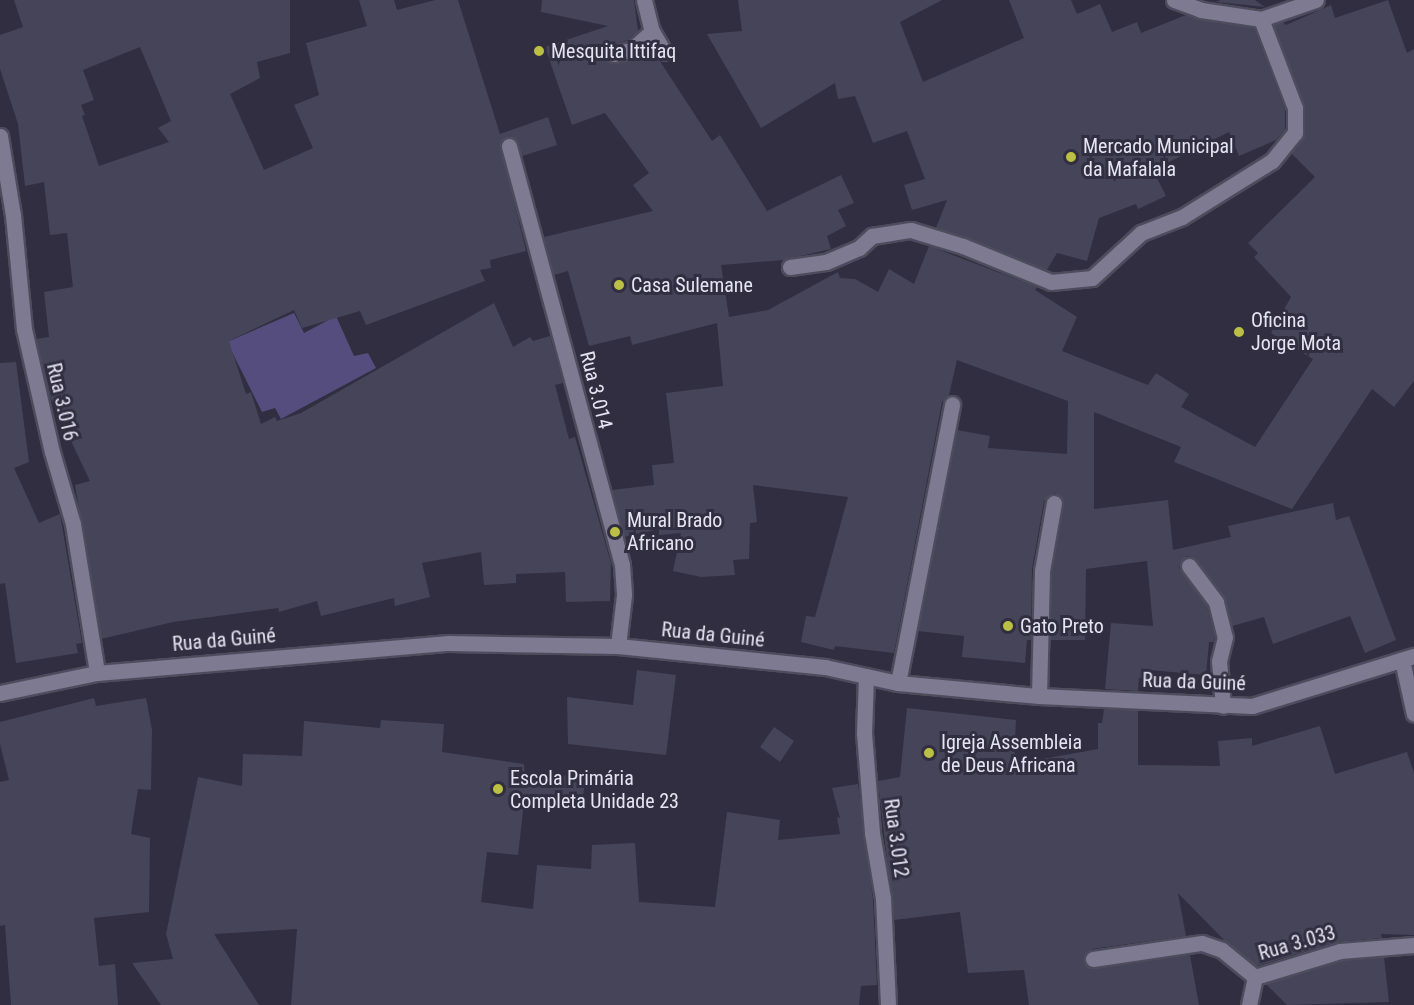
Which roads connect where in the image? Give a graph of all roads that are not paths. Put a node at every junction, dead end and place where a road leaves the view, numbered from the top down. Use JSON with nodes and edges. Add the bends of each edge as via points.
{"nodes":[{"id":1,"x":644,"y":0,"type":"edge"},
{"id":2,"x":1174,"y":0,"type":"edge"},
{"id":3,"x":1316,"y":0,"type":"edge"},
{"id":4,"x":1261,"y":19,"type":"junction"},
{"id":5,"x":652,"y":32,"type":"junction"},
{"id":6,"x":664,"y":52,"type":"dead end"},
{"id":7,"x":614,"y":54,"type":"dead end"},
{"id":8,"x":0,"y":136,"type":"edge"},
{"id":9,"x":509,"y":146,"type":"dead end"},
{"id":10,"x":790,"y":267,"type":"dead end"},
{"id":11,"x":952,"y":404,"type":"dead end"},
{"id":12,"x":1054,"y":503,"type":"dead end"},
{"id":13,"x":1189,"y":566,"type":"dead end"},
{"id":14,"x":618,"y":646,"type":"junction"},
{"id":15,"x":1408,"y":658,"type":"edge"},
{"id":16,"x":98,"y":673,"type":"junction"},
{"id":17,"x":866,"y":676,"type":"junction"},
{"id":18,"x":898,"y":683,"type":"junction"},
{"id":19,"x":0,"y":693,"type":"edge"},
{"id":20,"x":1039,"y":696,"type":"junction"},
{"id":21,"x":1223,"y":706,"type":"junction"},
{"id":22,"x":1414,"y":714,"type":"edge"},
{"id":23,"x":1414,"y":945,"type":"edge"},
{"id":24,"x":1093,"y":959,"type":"dead end"},
{"id":25,"x":1254,"y":977,"type":"junction"},
{"id":26,"x":888,"y":1005,"type":"edge"},
{"id":27,"x":1249,"y":1005,"type":"edge"}],
"edges":[{"from":1,"to":5,"type":"street"},
{"from":2,"to":4,"type":"street","via":[[1201,10]]},
{"from":3,"to":4,"type":"street"},
{"from":4,"to":10,"type":"street","via":[[1295,108],[1295,133],[1272,161],[1182,217],[1141,233],[1092,278],[1051,282],[963,246],[910,230],[872,236],[859,248],[826,262]]},
{"from":5,"to":6,"type":"street"},
{"from":5,"to":7,"type":"street","via":[[631,50]]},
{"from":8,"to":16,"type":"street","name":"Rua 3.016","via":[[24,329],[52,452],[74,524]]},
{"from":9,"to":14,"type":"street","name":"Rua 3.014","via":[[622,565],[624,595]]},
{"from":11,"to":18,"type":"street"},
{"from":12,"to":20,"type":"street","via":[[1042,571]]},
{"from":13,"to":21,"type":"street","via":[[1216,602],[1225,637],[1219,661]]},
{"from":14,"to":16,"type":"street","name":"Rua da Guiné","via":[[395,645]]},
{"from":14,"to":17,"type":"street","name":"Rua da Guiné","via":[[825,667]]},
{"from":15,"to":21,"type":"street","name":"Rua da Guiné","via":[[1252,706]]},
{"from":15,"to":22,"type":"street"},
{"from":16,"to":19,"type":"street","name":"Rua da Guiné"},
{"from":17,"to":18,"type":"street","name":"Rua da Guiné"},
{"from":17,"to":26,"type":"street","name":"Rua 3.012","via":[[864,732],[872,833],[884,898]]},
{"from":18,"to":20,"type":"street","name":"Rua da Guiné"},
{"from":20,"to":21,"type":"street","name":"Rua da Guiné"},
{"from":23,"to":25,"type":"street","name":"Rua 3.033","via":[[1340,951]]},
{"from":24,"to":25,"type":"street","via":[[1202,944],[1222,950]]},
{"from":25,"to":27,"type":"street","name":"Rua 3.033"}]}
